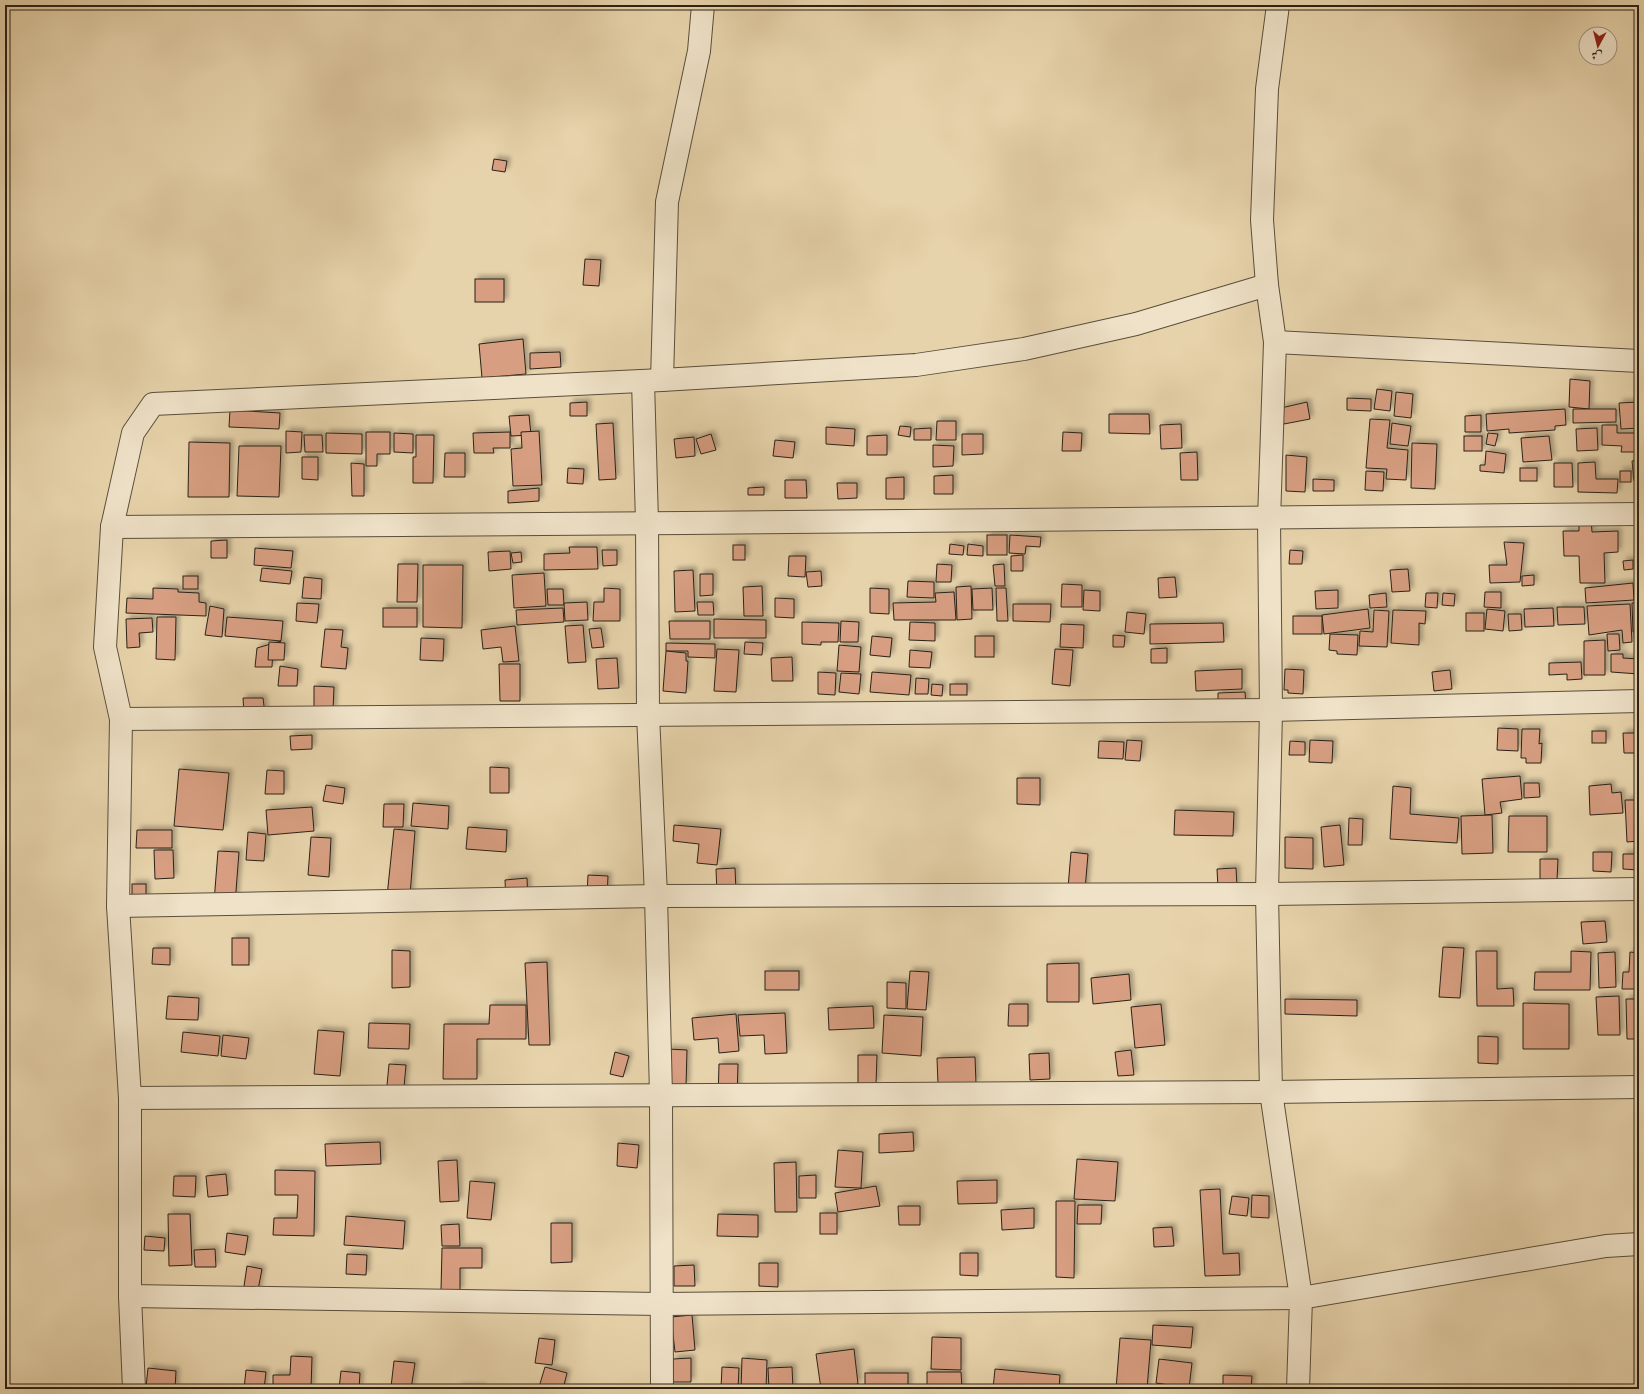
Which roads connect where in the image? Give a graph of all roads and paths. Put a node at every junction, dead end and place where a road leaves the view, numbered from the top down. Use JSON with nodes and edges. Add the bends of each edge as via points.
{"nodes":[{"id":1,"x":703,"y":5,"type":"edge"},
{"id":2,"x":1278,"y":5,"type":"edge"},
{"id":3,"x":1267,"y":285,"type":"junction"},
{"id":4,"x":1275,"y":342,"type":"junction"},
{"id":5,"x":1639,"y":361,"type":"edge"},
{"id":6,"x":653,"y":381,"type":"junction"},
{"id":7,"x":1639,"y":514,"type":"edge"},
{"id":8,"x":1269,"y":520,"type":"junction"},
{"id":9,"x":647,"y":522,"type":"junction"},
{"id":10,"x":112,"y":527,"type":"junction"},
{"id":11,"x":1639,"y":701,"type":"edge"},
{"id":12,"x":1271,"y":710,"type":"junction"},
{"id":13,"x":648,"y":714,"type":"junction"},
{"id":14,"x":121,"y":719,"type":"junction"},
{"id":15,"x":1639,"y":889,"type":"edge"},
{"id":16,"x":1267,"y":894,"type":"junction"},
{"id":17,"x":656,"y":896,"type":"junction"},
{"id":18,"x":118,"y":906,"type":"junction"},
{"id":19,"x":1639,"y":1087,"type":"edge"},
{"id":20,"x":1271,"y":1092,"type":"junction"},
{"id":21,"x":661,"y":1095,"type":"junction"},
{"id":22,"x":130,"y":1098,"type":"junction"},
{"id":23,"x":1639,"y":1244,"type":"edge"},
{"id":24,"x":130,"y":1296,"type":"junction"},
{"id":25,"x":1301,"y":1298,"type":"junction"},
{"id":26,"x":661,"y":1304,"type":"junction"},
{"id":27,"x":134,"y":1389,"type":"edge"},
{"id":28,"x":662,"y":1389,"type":"edge"},
{"id":29,"x":1298,"y":1389,"type":"edge"}],
"edges":[{"from":1,"to":6,"type":"street","via":[[700,51],[667,202]]},
{"from":2,"to":3,"type":"street","via":[[1267,89],[1262,220]]},
{"from":3,"to":4,"type":"street"},
{"from":3,"to":6,"type":"street","via":[[1136,324],[1024,349],[916,364]]},
{"from":4,"to":5,"type":"street"},
{"from":4,"to":8,"type":"street"},
{"from":6,"to":9,"type":"street"},
{"from":6,"to":10,"type":"street","via":[[153,404],[133,433]]},
{"from":7,"to":8,"type":"street"},
{"from":8,"to":9,"type":"street"},
{"from":8,"to":12,"type":"street"},
{"from":9,"to":10,"type":"street"},
{"from":9,"to":13,"type":"street"},
{"from":10,"to":14,"type":"street","via":[[105,647]]},
{"from":11,"to":12,"type":"street"},
{"from":12,"to":13,"type":"street"},
{"from":12,"to":16,"type":"street"},
{"from":13,"to":14,"type":"street"},
{"from":13,"to":17,"type":"street"},
{"from":14,"to":18,"type":"street"},
{"from":15,"to":16,"type":"street"},
{"from":16,"to":17,"type":"street"},
{"from":16,"to":20,"type":"street"},
{"from":17,"to":18,"type":"street"},
{"from":17,"to":21,"type":"street"},
{"from":18,"to":22,"type":"street"},
{"from":19,"to":20,"type":"street"},
{"from":20,"to":21,"type":"street"},
{"from":20,"to":25,"type":"street"},
{"from":21,"to":22,"type":"street"},
{"from":21,"to":26,"type":"street"},
{"from":22,"to":24,"type":"street"},
{"from":23,"to":25,"type":"street","via":[[1606,1246]]},
{"from":24,"to":26,"type":"street"},
{"from":24,"to":27,"type":"street"},
{"from":25,"to":26,"type":"street"},
{"from":25,"to":29,"type":"street"},
{"from":26,"to":28,"type":"street"}]}
